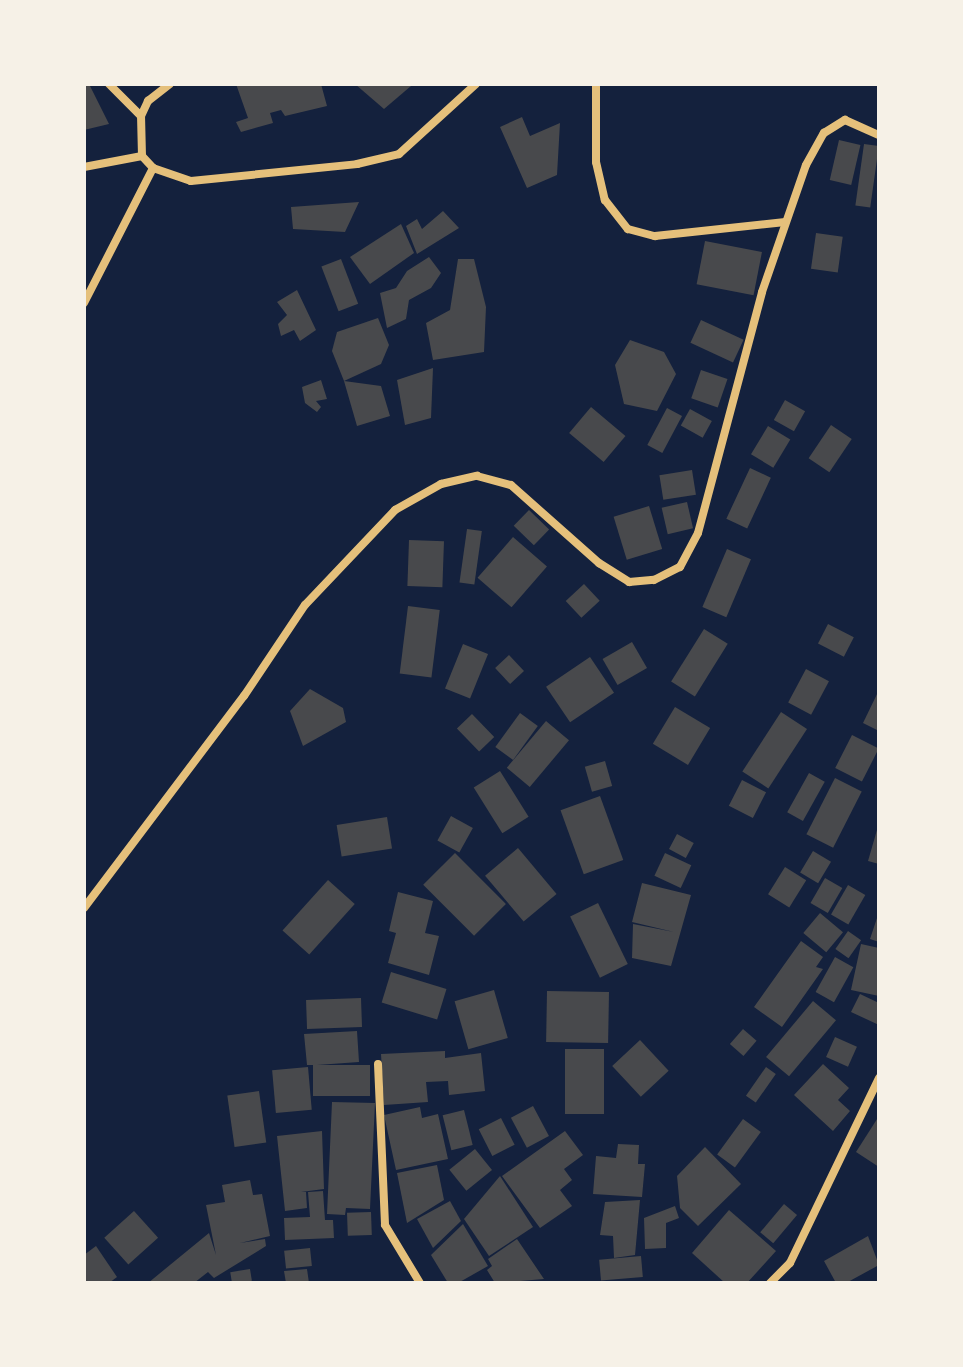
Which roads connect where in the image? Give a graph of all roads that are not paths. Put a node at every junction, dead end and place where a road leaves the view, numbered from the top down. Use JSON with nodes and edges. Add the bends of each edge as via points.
{"nodes":[{"id":1,"x":109,"y":84,"type":"edge"},
{"id":2,"x":170,"y":84,"type":"edge"},
{"id":3,"x":476,"y":84,"type":"edge"},
{"id":4,"x":596,"y":84,"type":"edge"},
{"id":5,"x":141,"y":116,"type":"junction"},
{"id":6,"x":879,"y":135,"type":"edge"},
{"id":7,"x":142,"y":156,"type":"junction"},
{"id":8,"x":84,"y":167,"type":"edge"},
{"id":9,"x":153,"y":168,"type":"junction"},
{"id":10,"x":785,"y":222,"type":"junction"},
{"id":11,"x":84,"y":303,"type":"edge"},
{"id":12,"x":84,"y":908,"type":"edge"},
{"id":13,"x":378,"y":1064,"type":"dead end"},
{"id":14,"x":879,"y":1078,"type":"edge"},
{"id":15,"x":420,"y":1283,"type":"edge"},
{"id":16,"x":770,"y":1283,"type":"edge"}],
"edges":[{"from":1,"to":5,"type":"street"},
{"from":2,"to":5,"type":"street","via":[[148,101]]},
{"from":3,"to":9,"type":"street","via":[[399,154],[357,164],[191,181]]},
{"from":4,"to":10,"type":"street","via":[[596,162],[605,200],[628,229],[655,236]]},
{"from":5,"to":7,"type":"street"},
{"from":6,"to":10,"type":"street","via":[[845,120],[824,133]]},
{"from":7,"to":8,"type":"street"},
{"from":7,"to":9,"type":"street"},
{"from":9,"to":11,"type":"street"},
{"from":10,"to":12,"type":"street","via":[[714,481],[698,533],[680,567],[654,580],[629,582],[599,563],[511,485],[477,476],[441,484],[395,510],[305,605],[244,696]]},
{"from":13,"to":15,"type":"street","via":[[385,1225]]},
{"from":14,"to":16,"type":"street","via":[[790,1263]]}]}
